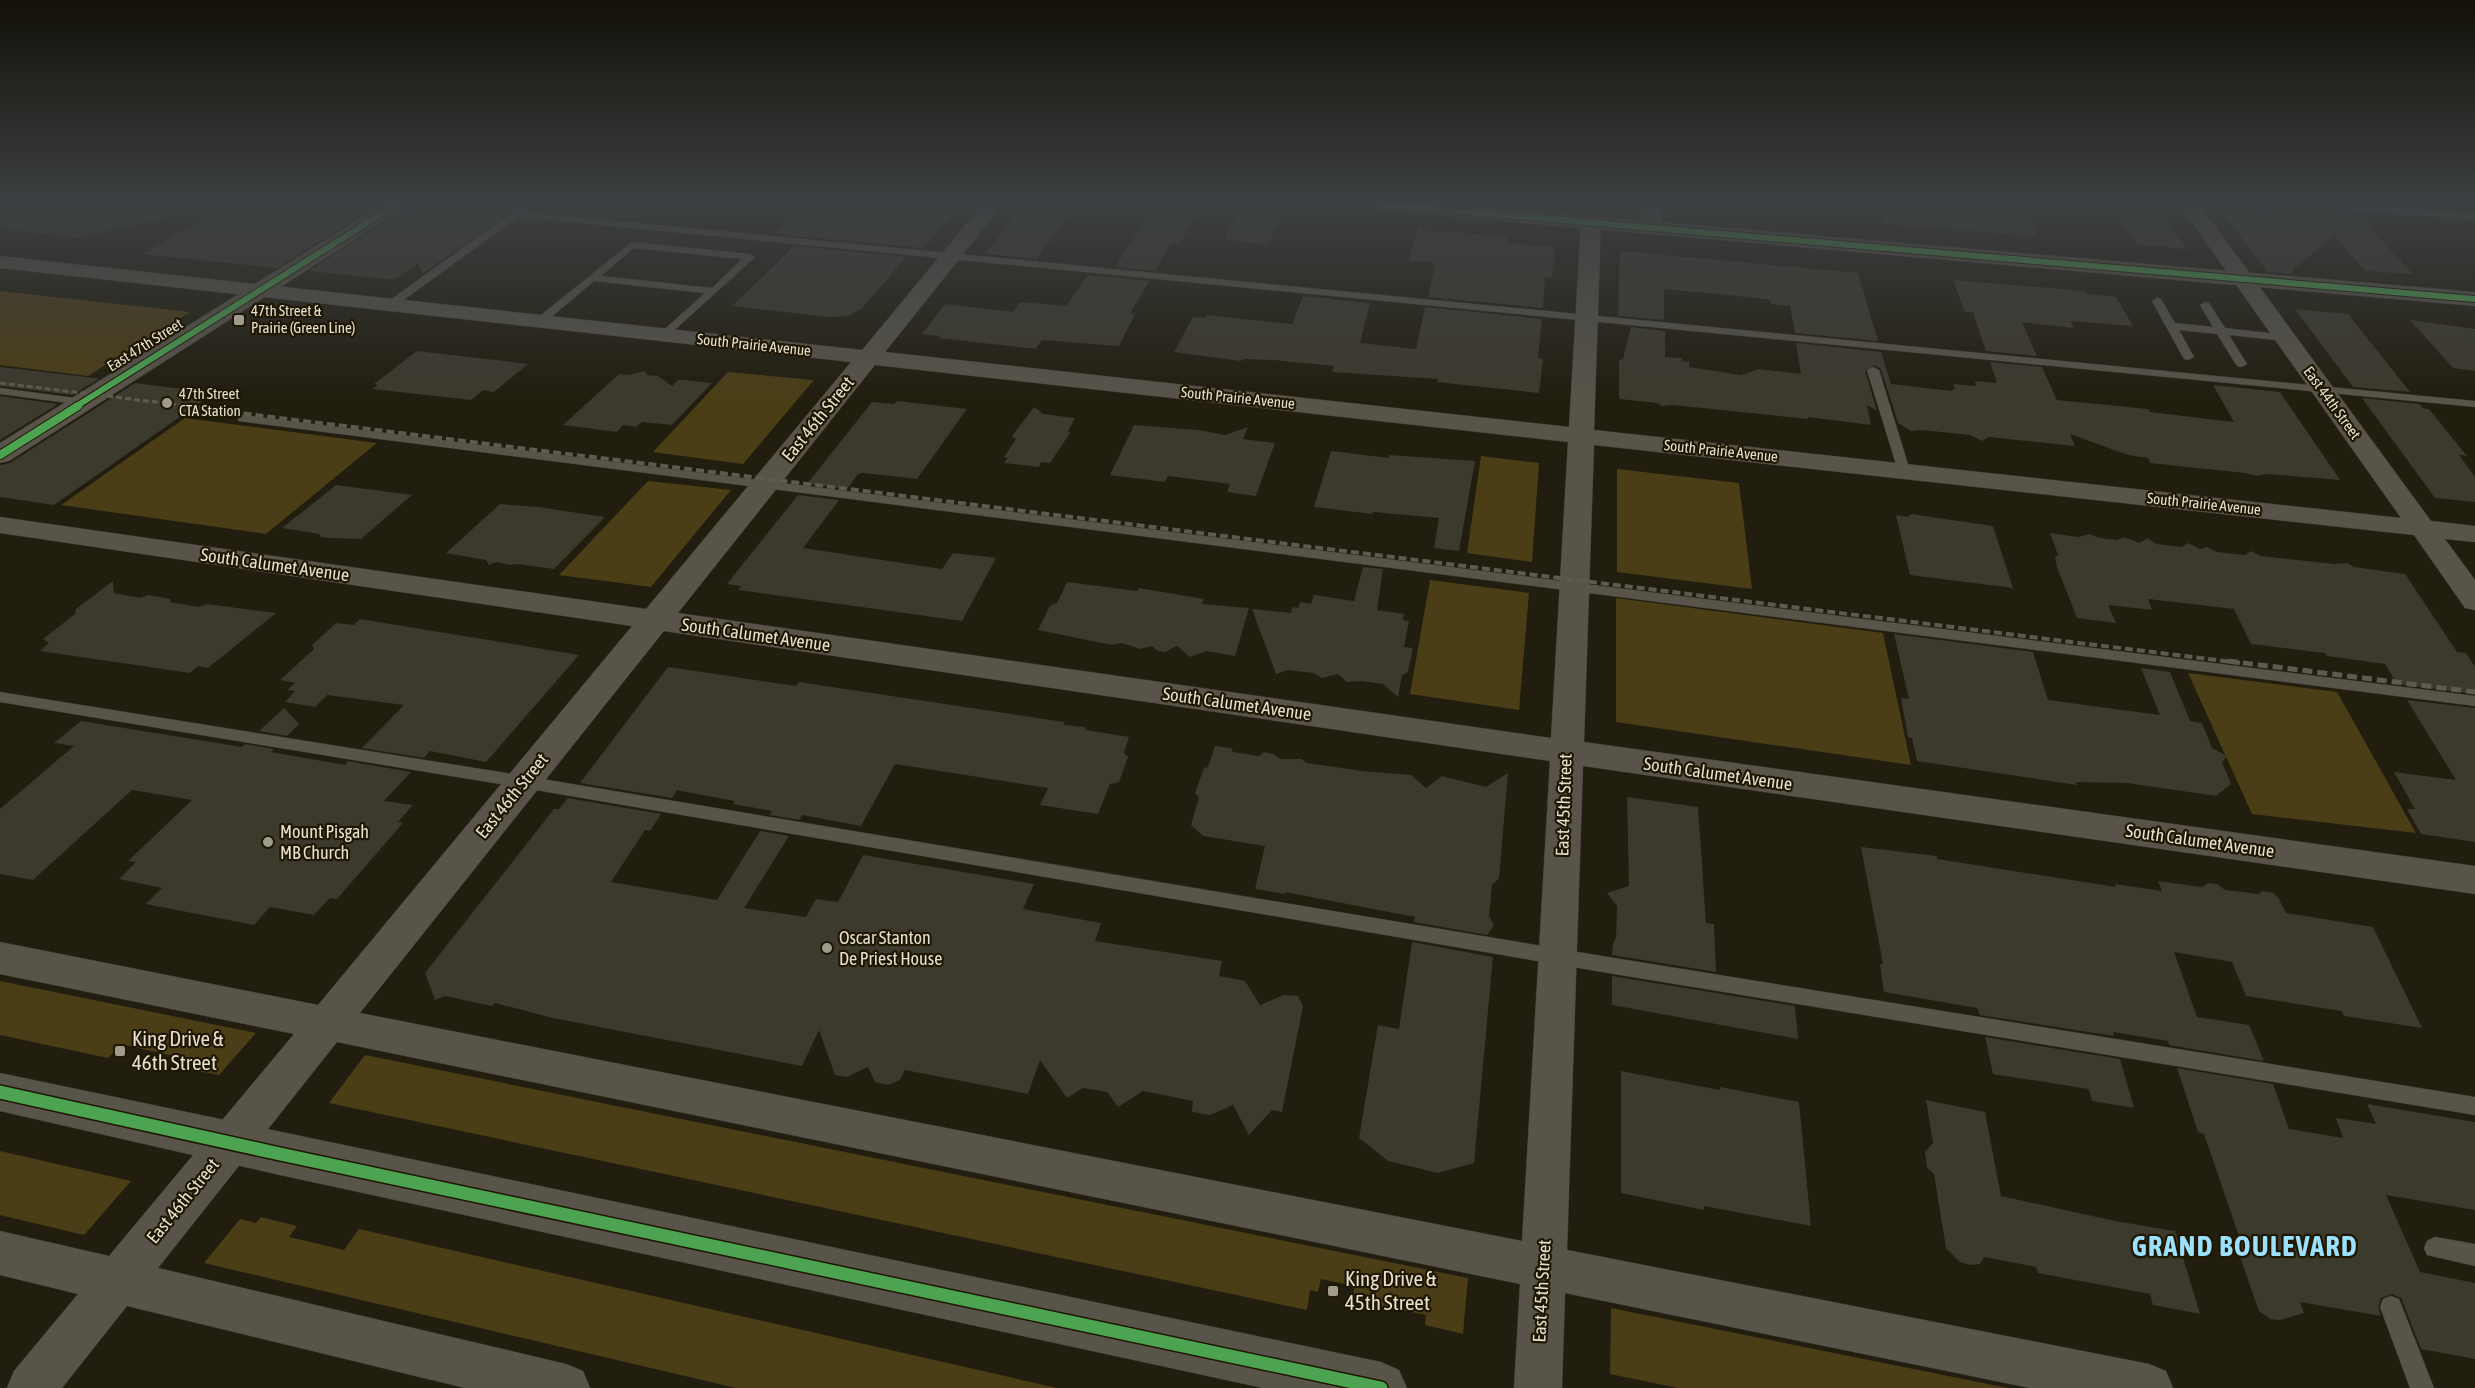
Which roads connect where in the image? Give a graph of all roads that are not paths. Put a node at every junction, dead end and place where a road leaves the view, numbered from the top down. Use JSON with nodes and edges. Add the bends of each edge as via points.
{"nodes":[{"id":1,"x":61,"y":269,"type":"edge"},
{"id":2,"x":295,"y":269,"type":"edge"},
{"id":3,"x":440,"y":269,"type":"edge"},
{"id":4,"x":604,"y":269,"type":"edge"},
{"id":5,"x":738,"y":269,"type":"edge"},
{"id":6,"x":940,"y":269,"type":"edge"},
{"id":7,"x":1079,"y":269,"type":"edge"},
{"id":8,"x":1589,"y":269,"type":"edge"},
{"id":9,"x":2125,"y":269,"type":"edge"},
{"id":10,"x":2237,"y":269,"type":"edge"},
{"id":11,"x":593,"y":278,"type":"junction"},
{"id":12,"x":2244,"y":279,"type":"junction"},
{"id":13,"x":260,"y":291,"type":"junction"},
{"id":14,"x":714,"y":291,"type":"junction"},
{"id":15,"x":2475,"y":300,"type":"edge"},
{"id":16,"x":2157,"y":301,"type":"dead end"},
{"id":17,"x":2205,"y":304,"type":"dead end"},
{"id":18,"x":390,"y":305,"type":"junction"},
{"id":19,"x":1586,"y":319,"type":"junction"},
{"id":20,"x":539,"y":322,"type":"junction"},
{"id":21,"x":2171,"y":326,"type":"junction"},
{"id":22,"x":2222,"y":332,"type":"junction"},
{"id":23,"x":663,"y":335,"type":"junction"},
{"id":24,"x":2286,"y":338,"type":"junction"},
{"id":25,"x":2188,"y":357,"type":"dead end"},
{"id":26,"x":868,"y":358,"type":"junction"},
{"id":27,"x":2241,"y":364,"type":"dead end"},
{"id":28,"x":1873,"y":370,"type":"dead end"},
{"id":29,"x":2323,"y":389,"type":"junction"},
{"id":30,"x":0,"y":391,"type":"edge"},
{"id":31,"x":83,"y":402,"type":"junction"},
{"id":32,"x":2475,"y":404,"type":"edge"},
{"id":33,"x":242,"y":419,"type":"dead end"},
{"id":34,"x":1581,"y":436,"type":"junction"},
{"id":35,"x":0,"y":455,"type":"edge"},
{"id":36,"x":1904,"y":471,"type":"junction"},
{"id":37,"x":764,"y":485,"type":"junction"},
{"id":38,"x":0,"y":525,"type":"edge"},
{"id":39,"x":2422,"y":528,"type":"junction"},
{"id":40,"x":2475,"y":534,"type":"edge"},
{"id":41,"x":1574,"y":588,"type":"junction"},
{"id":42,"x":2475,"y":601,"type":"edge"},
{"id":43,"x":655,"y":620,"type":"junction"},
{"id":44,"x":0,"y":697,"type":"edge"},
{"id":45,"x":2475,"y":702,"type":"edge"},
{"id":46,"x":1567,"y":752,"type":"junction"},
{"id":47,"x":524,"y":782,"type":"junction"},
{"id":48,"x":2475,"y":880,"type":"edge"},
{"id":49,"x":1558,"y":957,"type":"junction"},
{"id":50,"x":0,"y":958,"type":"edge"},
{"id":51,"x":327,"y":1023,"type":"junction"},
{"id":52,"x":0,"y":1092,"type":"edge"},
{"id":53,"x":2475,"y":1106,"type":"edge"},
{"id":54,"x":230,"y":1143,"type":"junction"},
{"id":55,"x":2435,"y":1248,"type":"dead end"},
{"id":56,"x":0,"y":1253,"type":"edge"},
{"id":57,"x":2475,"y":1256,"type":"edge"},
{"id":58,"x":1543,"y":1267,"type":"junction"},
{"id":59,"x":118,"y":1281,"type":"junction"},
{"id":60,"x":2391,"y":1307,"type":"dead end"},
{"id":61,"x":31,"y":1388,"type":"edge"},
{"id":62,"x":567,"y":1388,"type":"edge"},
{"id":63,"x":1381,"y":1388,"type":"edge"},
{"id":64,"x":1538,"y":1388,"type":"edge"},
{"id":65,"x":2149,"y":1388,"type":"edge"},
{"id":66,"x":2422,"y":1388,"type":"edge"}],
"edges":[{"from":1,"to":13,"type":"street","name":"South Prairie Avenue"},
{"from":2,"to":13,"type":"street","name":"East 47th Street"},
{"from":3,"to":18,"type":"lane"},
{"from":4,"to":11,"type":"lane"},
{"from":5,"to":14,"type":"lane"},
{"from":6,"to":26,"type":"street","name":"East 46th Street"},
{"from":7,"to":19,"type":"lane"},
{"from":8,"to":19,"type":"street","name":"East 45th Street"},
{"from":9,"to":12,"type":"street"},
{"from":10,"to":12,"type":"street","name":"East 44th Street"},
{"from":11,"to":14,"type":"lane"},
{"from":11,"to":20,"type":"lane"},
{"from":12,"to":15,"type":"street"},
{"from":12,"to":24,"type":"street","name":"East 44th Street"},
{"from":13,"to":18,"type":"street","name":"South Prairie Avenue"},
{"from":13,"to":31,"type":"street","name":"East 47th Street"},
{"from":14,"to":23,"type":"lane"},
{"from":16,"to":21,"type":"lane"},
{"from":17,"to":22,"type":"lane"},
{"from":18,"to":20,"type":"street","name":"South Prairie Avenue"},
{"from":19,"to":29,"type":"lane"},
{"from":19,"to":34,"type":"street","name":"East 45th Street"},
{"from":20,"to":23,"type":"street","name":"South Prairie Avenue"},
{"from":21,"to":22,"type":"lane"},
{"from":21,"to":25,"type":"lane"},
{"from":22,"to":24,"type":"lane"},
{"from":22,"to":27,"type":"lane"},
{"from":23,"to":26,"type":"street","name":"South Prairie Avenue"},
{"from":24,"to":29,"type":"street","name":"East 44th Street"},
{"from":26,"to":34,"type":"street","name":"South Prairie Avenue"},
{"from":26,"to":37,"type":"street","name":"East 46th Street"},
{"from":28,"to":36,"type":"lane"},
{"from":29,"to":32,"type":"lane"},
{"from":29,"to":39,"type":"street","name":"East 44th Street"},
{"from":30,"to":31,"type":"lane"},
{"from":31,"to":35,"type":"street","name":"East 47th Street"},
{"from":33,"to":37,"type":"lane"},
{"from":34,"to":36,"type":"street","name":"South Prairie Avenue"},
{"from":34,"to":41,"type":"street","name":"East 45th Street"},
{"from":36,"to":39,"type":"street","name":"South Prairie Avenue"},
{"from":37,"to":41,"type":"lane"},
{"from":37,"to":43,"type":"street","name":"East 46th Street"},
{"from":38,"to":43,"type":"street","name":"South Calumet Avenue"},
{"from":39,"to":40,"type":"street","name":"South Prairie Avenue"},
{"from":39,"to":42,"type":"street","name":"East 44th Street"},
{"from":41,"to":45,"type":"lane"},
{"from":41,"to":46,"type":"street","name":"East 45th Street"},
{"from":43,"to":46,"type":"street","name":"South Calumet Avenue"},
{"from":43,"to":47,"type":"street","name":"East 46th Street"},
{"from":44,"to":47,"type":"lane"},
{"from":46,"to":48,"type":"street","name":"South Calumet Avenue"},
{"from":46,"to":49,"type":"street","name":"East 45th Street"},
{"from":47,"to":49,"type":"lane"},
{"from":47,"to":51,"type":"street","name":"East 46th Street"},
{"from":49,"to":53,"type":"lane"},
{"from":49,"to":58,"type":"street","name":"East 45th Street"},
{"from":50,"to":51,"type":"street"},
{"from":51,"to":54,"type":"street","name":"East 46th Street"},
{"from":51,"to":58,"type":"street"},
{"from":52,"to":54,"type":"street"},
{"from":54,"to":59,"type":"street","name":"East 46th Street"},
{"from":54,"to":63,"type":"street"},
{"from":55,"to":57,"type":"lane"},
{"from":56,"to":59,"type":"street"},
{"from":58,"to":64,"type":"street","name":"East 45th Street"},
{"from":58,"to":65,"type":"street"},
{"from":59,"to":61,"type":"street","name":"East 46th Street"},
{"from":59,"to":62,"type":"street"},
{"from":60,"to":66,"type":"lane"}]}
